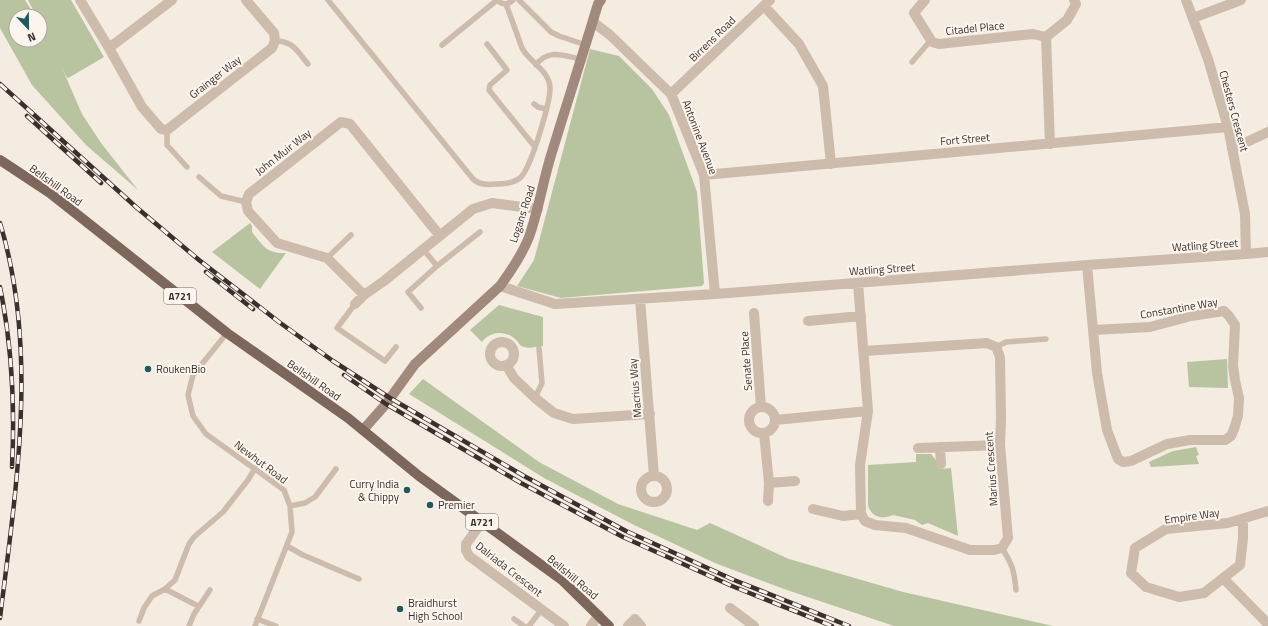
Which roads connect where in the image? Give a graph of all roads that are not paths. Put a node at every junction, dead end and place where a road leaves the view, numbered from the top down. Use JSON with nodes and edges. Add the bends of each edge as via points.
{"nodes":[{"id":1,"x":80,"y":0,"type":"edge"},
{"id":2,"x":172,"y":0,"type":"edge"},
{"id":3,"x":246,"y":0,"type":"edge"},
{"id":4,"x":328,"y":0,"type":"edge"},
{"id":5,"x":497,"y":0,"type":"edge"},
{"id":6,"x":513,"y":0,"type":"edge"},
{"id":7,"x":519,"y":0,"type":"edge"},
{"id":8,"x":601,"y":0,"type":"edge"},
{"id":9,"x":925,"y":0,"type":"edge"},
{"id":10,"x":1074,"y":0,"type":"edge"},
{"id":11,"x":1186,"y":0,"type":"edge"},
{"id":12,"x":1241,"y":0,"type":"edge"},
{"id":13,"x":767,"y":3,"type":"edge"},
{"id":14,"x":506,"y":4,"type":"junction"},
{"id":15,"x":1193,"y":18,"type":"junction"},
{"id":16,"x":593,"y":22,"type":"junction"},
{"id":17,"x":1046,"y":37,"type":"junction"},
{"id":18,"x":931,"y":40,"type":"junction"},
{"id":19,"x":276,"y":41,"type":"junction"},
{"id":20,"x":487,"y":44,"type":"dead end"},
{"id":21,"x":442,"y":45,"type":"dead end"},
{"id":22,"x":586,"y":45,"type":"junction"},
{"id":23,"x":109,"y":48,"type":"junction"},
{"id":24,"x":581,"y":59,"type":"junction"},
{"id":25,"x":912,"y":62,"type":"dead end"},
{"id":26,"x":308,"y":64,"type":"dead end"},
{"id":27,"x":536,"y":65,"type":"junction"},
{"id":28,"x":670,"y":94,"type":"junction"},
{"id":29,"x":534,"y":104,"type":"dead end"},
{"id":30,"x":546,"y":109,"type":"junction"},
{"id":31,"x":1228,"y":127,"type":"junction"},
{"id":32,"x":167,"y":130,"type":"junction"},
{"id":33,"x":1268,"y":132,"type":"edge"},
{"id":34,"x":1050,"y":144,"type":"junction"},
{"id":35,"x":535,"y":147,"type":"junction"},
{"id":36,"x":1232,"y":149,"type":"junction"},
{"id":37,"x":0,"y":160,"type":"edge"},
{"id":38,"x":831,"y":164,"type":"junction"},
{"id":39,"x":187,"y":167,"type":"dead end"},
{"id":40,"x":704,"y":175,"type":"junction"},
{"id":41,"x":199,"y":177,"type":"dead end"},
{"id":42,"x":246,"y":202,"type":"junction"},
{"id":43,"x":538,"y":209,"type":"junction"},
{"id":44,"x":480,"y":232,"type":"dead end"},
{"id":45,"x":352,"y":235,"type":"dead end"},
{"id":46,"x":440,"y":236,"type":"junction"},
{"id":47,"x":423,"y":250,"type":"junction"},
{"id":48,"x":1268,"y":252,"type":"edge"},
{"id":49,"x":1246,"y":254,"type":"junction"},
{"id":50,"x":327,"y":258,"type":"junction"},
{"id":51,"x":1087,"y":265,"type":"junction"},
{"id":52,"x":437,"y":266,"type":"junction"},
{"id":53,"x":858,"y":283,"type":"junction"},
{"id":54,"x":500,"y":286,"type":"junction"},
{"id":55,"x":715,"y":294,"type":"junction"},
{"id":56,"x":364,"y":295,"type":"junction"},
{"id":57,"x":640,"y":299,"type":"junction"},
{"id":58,"x":355,"y":304,"type":"joint"},
{"id":59,"x":421,"y":308,"type":"dead end"},
{"id":60,"x":754,"y":313,"type":"dead end"},
{"id":61,"x":861,"y":316,"type":"junction"},
{"id":62,"x":808,"y":321,"type":"dead end"},
{"id":63,"x":1094,"y":330,"type":"junction"},
{"id":64,"x":227,"y":333,"type":"junction"},
{"id":65,"x":1046,"y":339,"type":"dead end"},
{"id":66,"x":396,"y":347,"type":"dead end"},
{"id":67,"x":996,"y":347,"type":"junction"},
{"id":68,"x":539,"y":348,"type":"dead end"},
{"id":69,"x":864,"y":351,"type":"junction"},
{"id":70,"x":506,"y":365,"type":"dead end"},
{"id":71,"x":535,"y":398,"type":"junction"},
{"id":72,"x":761,"y":407,"type":"junction"},
{"id":73,"x":868,"y":411,"type":"junction"},
{"id":74,"x":650,"y":414,"type":"junction"},
{"id":75,"x":776,"y":420,"type":"junction"},
{"id":76,"x":363,"y":430,"type":"junction"},
{"id":77,"x":764,"y":433,"type":"junction"},
{"id":78,"x":1000,"y":445,"type":"junction"},
{"id":79,"x":940,"y":447,"type":"junction"},
{"id":80,"x":918,"y":448,"type":"dead end"},
{"id":81,"x":941,"y":464,"type":"dead end"},
{"id":82,"x":255,"y":468,"type":"junction"},
{"id":83,"x":336,"y":469,"type":"dead end"},
{"id":84,"x":654,"y":476,"type":"dead end"},
{"id":85,"x":795,"y":481,"type":"dead end"},
{"id":86,"x":769,"y":483,"type":"junction"},
{"id":87,"x":768,"y":501,"type":"dead end"},
{"id":88,"x":290,"y":506,"type":"junction"},
{"id":89,"x":813,"y":509,"type":"dead end"},
{"id":90,"x":1268,"y":511,"type":"edge"},
{"id":91,"x":861,"y":514,"type":"junction"},
{"id":92,"x":1243,"y":519,"type":"junction"},
{"id":93,"x":482,"y":522,"type":"junction"},
{"id":94,"x":287,"y":546,"type":"junction"},
{"id":95,"x":1002,"y":548,"type":"junction"},
{"id":96,"x":1223,"y":578,"type":"junction"},
{"id":97,"x":359,"y":579,"type":"dead end"},
{"id":98,"x":165,"y":589,"type":"junction"},
{"id":99,"x":210,"y":590,"type":"dead end"},
{"id":100,"x":1016,"y":590,"type":"dead end"},
{"id":101,"x":198,"y":606,"type":"junction"},
{"id":102,"x":730,"y":608,"type":"dead end"},
{"id":103,"x":542,"y":609,"type":"junction"},
{"id":104,"x":599,"y":615,"type":"junction"},
{"id":105,"x":257,"y":619,"type":"junction"},
{"id":106,"x":514,"y":619,"type":"dead end"},
{"id":107,"x":139,"y":621,"type":"dead end"},
{"id":108,"x":1268,"y":624,"type":"edge"},
{"id":109,"x":189,"y":626,"type":"edge"},
{"id":110,"x":255,"y":626,"type":"edge"},
{"id":111,"x":276,"y":626,"type":"edge"},
{"id":112,"x":524,"y":626,"type":"edge"},
{"id":113,"x":529,"y":626,"type":"edge"},
{"id":114,"x":564,"y":626,"type":"edge"},
{"id":115,"x":592,"y":626,"type":"edge"},
{"id":116,"x":609,"y":626,"type":"edge"},
{"id":117,"x":628,"y":626,"type":"edge"},
{"id":118,"x":641,"y":626,"type":"edge"},
{"id":119,"x":754,"y":626,"type":"edge"}],
"edges":[{"from":1,"to":23,"type":"street"},
{"from":2,"to":23,"type":"street"},
{"from":3,"to":19,"type":"street","via":[[274,33]]},
{"from":4,"to":35,"type":"lane","via":[[477,183],[503,184],[518,179],[527,168]]},
{"from":5,"to":14,"type":"lane"},
{"from":5,"to":21,"type":"lane"},
{"from":6,"to":14,"type":"lane"},
{"from":7,"to":22,"type":"lane","via":[[551,32]]},
{"from":8,"to":16,"type":"street","name":"Logans Road"},
{"from":9,"to":18,"type":"street","name":"Citadel Place","via":[[914,13]]},
{"from":10,"to":17,"type":"street","via":[[1076,4],[1067,20]]},
{"from":11,"to":15,"type":"street","name":"Chesters Crescent"},
{"from":12,"to":15,"type":"street"},
{"from":13,"to":28,"type":"street","name":"Birrens Road"},
{"from":13,"to":38,"type":"street","via":[[799,44],[823,86]]},
{"from":14,"to":27,"type":"lane","via":[[524,54]]},
{"from":15,"to":31,"type":"street","name":"Chesters Crescent"},
{"from":16,"to":22,"type":"street","name":"Logans Road"},
{"from":16,"to":28,"type":"street","name":"Antonine Avenue","via":[[610,35]]},
{"from":17,"to":18,"type":"street","name":"Citadel Place","via":[[1033,34],[939,44]]},
{"from":17,"to":34,"type":"street"},
{"from":18,"to":25,"type":"lane"},
{"from":19,"to":26,"type":"lane","via":[[289,43]]},
{"from":19,"to":32,"type":"street","name":"Grainger Way","via":[[272,48]]},
{"from":20,"to":35,"type":"lane","via":[[508,70],[490,85],[489,90]]},
{"from":22,"to":24,"type":"street","name":"Logans Road"},
{"from":23,"to":32,"type":"street","via":[[142,107],[161,129]]},
{"from":24,"to":27,"type":"lane","via":[[550,54],[542,57]]},
{"from":24,"to":43,"type":"street","name":"Logans Road","via":[[551,154]]},
{"from":27,"to":30,"type":"lane","via":[[545,74],[550,87]]},
{"from":28,"to":40,"type":"street","name":"Antonine Avenue"},
{"from":29,"to":30,"type":"lane"},
{"from":30,"to":35,"type":"lane"},
{"from":31,"to":34,"type":"street","name":"Fort Street"},
{"from":31,"to":36,"type":"street","name":"Chesters Crescent"},
{"from":32,"to":39,"type":"lane","via":[[168,145]]},
{"from":33,"to":36,"type":"street"},
{"from":34,"to":38,"type":"street","name":"Fort Street"},
{"from":36,"to":49,"type":"street","name":"Chesters Crescent","via":[[1245,214]]},
{"from":37,"to":64,"type":"main road","name":"Bellshill Road","number":"A721","via":[[50,193]]},
{"from":38,"to":40,"type":"street","name":"Fort Street"},
{"from":40,"to":55,"type":"street","name":"Antonine Avenue"},
{"from":41,"to":42,"type":"lane","via":[[221,196]]},
{"from":42,"to":46,"type":"street","name":"John Muir Way","via":[[249,194],[341,122],[350,124]]},
{"from":42,"to":50,"type":"street","via":[[248,210],[277,242]]},
{"from":43,"to":46,"type":"street","via":[[492,203],[474,209]]},
{"from":43,"to":54,"type":"street","name":"Logans Road","via":[[521,254]]},
{"from":44,"to":52,"type":"lane"},
{"from":45,"to":50,"type":"lane"},
{"from":46,"to":47,"type":"street"},
{"from":47,"to":52,"type":"lane"},
{"from":47,"to":56,"type":"street"},
{"from":48,"to":49,"type":"street","name":"Watling Street"},
{"from":49,"to":51,"type":"street","name":"Watling Street"},
{"from":50,"to":56,"type":"street"},
{"from":51,"to":53,"type":"street","name":"Watling Street"},
{"from":51,"to":63,"type":"street","name":"Constantine Way"},
{"from":52,"to":59,"type":"lane","via":[[408,292]]},
{"from":53,"to":55,"type":"street","name":"Watling Street"},
{"from":53,"to":61,"type":"street"},
{"from":54,"to":57,"type":"street","name":"Watling Street","via":[[555,304]]},
{"from":54,"to":76,"type":"street","name":"Logans Road","via":[[415,364]]},
{"from":55,"to":57,"type":"street","name":"Watling Street"},
{"from":56,"to":58,"type":"street"},
{"from":57,"to":74,"type":"street","name":"Macrius Way"},
{"from":58,"to":66,"type":"lane","via":[[336,328],[385,361]]},
{"from":60,"to":72,"type":"street","name":"Senate Place"},
{"from":61,"to":62,"type":"street"},
{"from":61,"to":69,"type":"street"},
{"from":63,"to":63,"type":"street","name":"Constantine Way","via":[[1150,327],[1191,316],[1224,312],[1234,325],[1233,366],[1239,398],[1238,416],[1231,436],[1225,440],[1190,440],[1167,444],[1131,461],[1123,462],[1118,459],[1106,423],[1096,373]]},
{"from":64,"to":76,"type":"main road","name":"Bellshill Road","number":"A721"},
{"from":64,"to":82,"type":"lane","name":"Newhut Road","via":[[193,375],[188,395],[193,416],[206,434]]},
{"from":65,"to":67,"type":"lane","via":[[1006,342]]},
{"from":67,"to":69,"type":"street","via":[[987,343]]},
{"from":67,"to":78,"type":"street","name":"Marius Crescent","via":[[1000,357]]},
{"from":68,"to":71,"type":"lane","via":[[542,383]]},
{"from":69,"to":73,"type":"street"},
{"from":70,"to":71,"type":"street","via":[[514,378]]},
{"from":71,"to":74,"type":"street","via":[[554,414],[573,419]]},
{"from":72,"to":75,"type":"street","via":[[773,412]]},
{"from":72,"to":77,"type":"street","via":[[751,413],[749,421],[752,429]]},
{"from":73,"to":75,"type":"street"},
{"from":73,"to":91,"type":"street","via":[[860,465]]},
{"from":74,"to":84,"type":"street","name":"Macrius Way"},
{"from":75,"to":77,"type":"street","via":[[771,430]]},
{"from":76,"to":93,"type":"main road","name":"Bellshill Road","number":"A721","via":[[419,476]]},
{"from":77,"to":86,"type":"street"},
{"from":78,"to":79,"type":"street"},
{"from":78,"to":95,"type":"street","name":"Marius Crescent","via":[[1008,538]]},
{"from":79,"to":80,"type":"street"},
{"from":79,"to":81,"type":"street"},
{"from":82,"to":88,"type":"lane","name":"Newhut Road","via":[[284,490]]},
{"from":82,"to":98,"type":"lane","via":[[223,512],[194,537],[175,580]]},
{"from":83,"to":88,"type":"lane","via":[[315,497],[305,503]]},
{"from":85,"to":86,"type":"street"},
{"from":86,"to":87,"type":"street"},
{"from":88,"to":94,"type":"lane","name":"Newhut Road","via":[[292,532]]},
{"from":89,"to":91,"type":"street","via":[[843,516]]},
{"from":90,"to":92,"type":"street","name":"Empire Way"},
{"from":91,"to":95,"type":"street","via":[[865,521],[875,525],[906,528],[970,550]]},
{"from":92,"to":96,"type":"street","name":"Empire Way","via":[[1240,565]]},
{"from":92,"to":96,"type":"street","name":"Empire Way","via":[[1228,523],[1166,529],[1135,548],[1131,572],[1146,587],[1179,597],[1204,593]]},
{"from":93,"to":103,"type":"street","name":"Dalriada Crescent","via":[[466,544],[469,556]]},
{"from":93,"to":104,"type":"main road","name":"Bellshill Road","number":"A721","via":[[562,580]]},
{"from":94,"to":97,"type":"lane"},
{"from":94,"to":105,"type":"lane","name":"Newhut Road"},
{"from":95,"to":100,"type":"lane","via":[[1014,571]]},
{"from":96,"to":108,"type":"street"},
{"from":98,"to":101,"type":"lane"},
{"from":98,"to":107,"type":"lane","via":[[152,596]]},
{"from":99,"to":101,"type":"lane"},
{"from":101,"to":109,"type":"lane"},
{"from":102,"to":119,"type":"street"},
{"from":103,"to":113,"type":"lane"},
{"from":103,"to":114,"type":"street","name":"Dalriada Crescent"},
{"from":104,"to":115,"type":"street"},
{"from":104,"to":116,"type":"main road","name":"Bellshill Road","number":"A721"},
{"from":105,"to":110,"type":"lane","name":"Newhut Road"},
{"from":105,"to":111,"type":"lane"},
{"from":106,"to":112,"type":"lane"},
{"from":117,"to":118,"type":"street","via":[[635,619]]}]}
